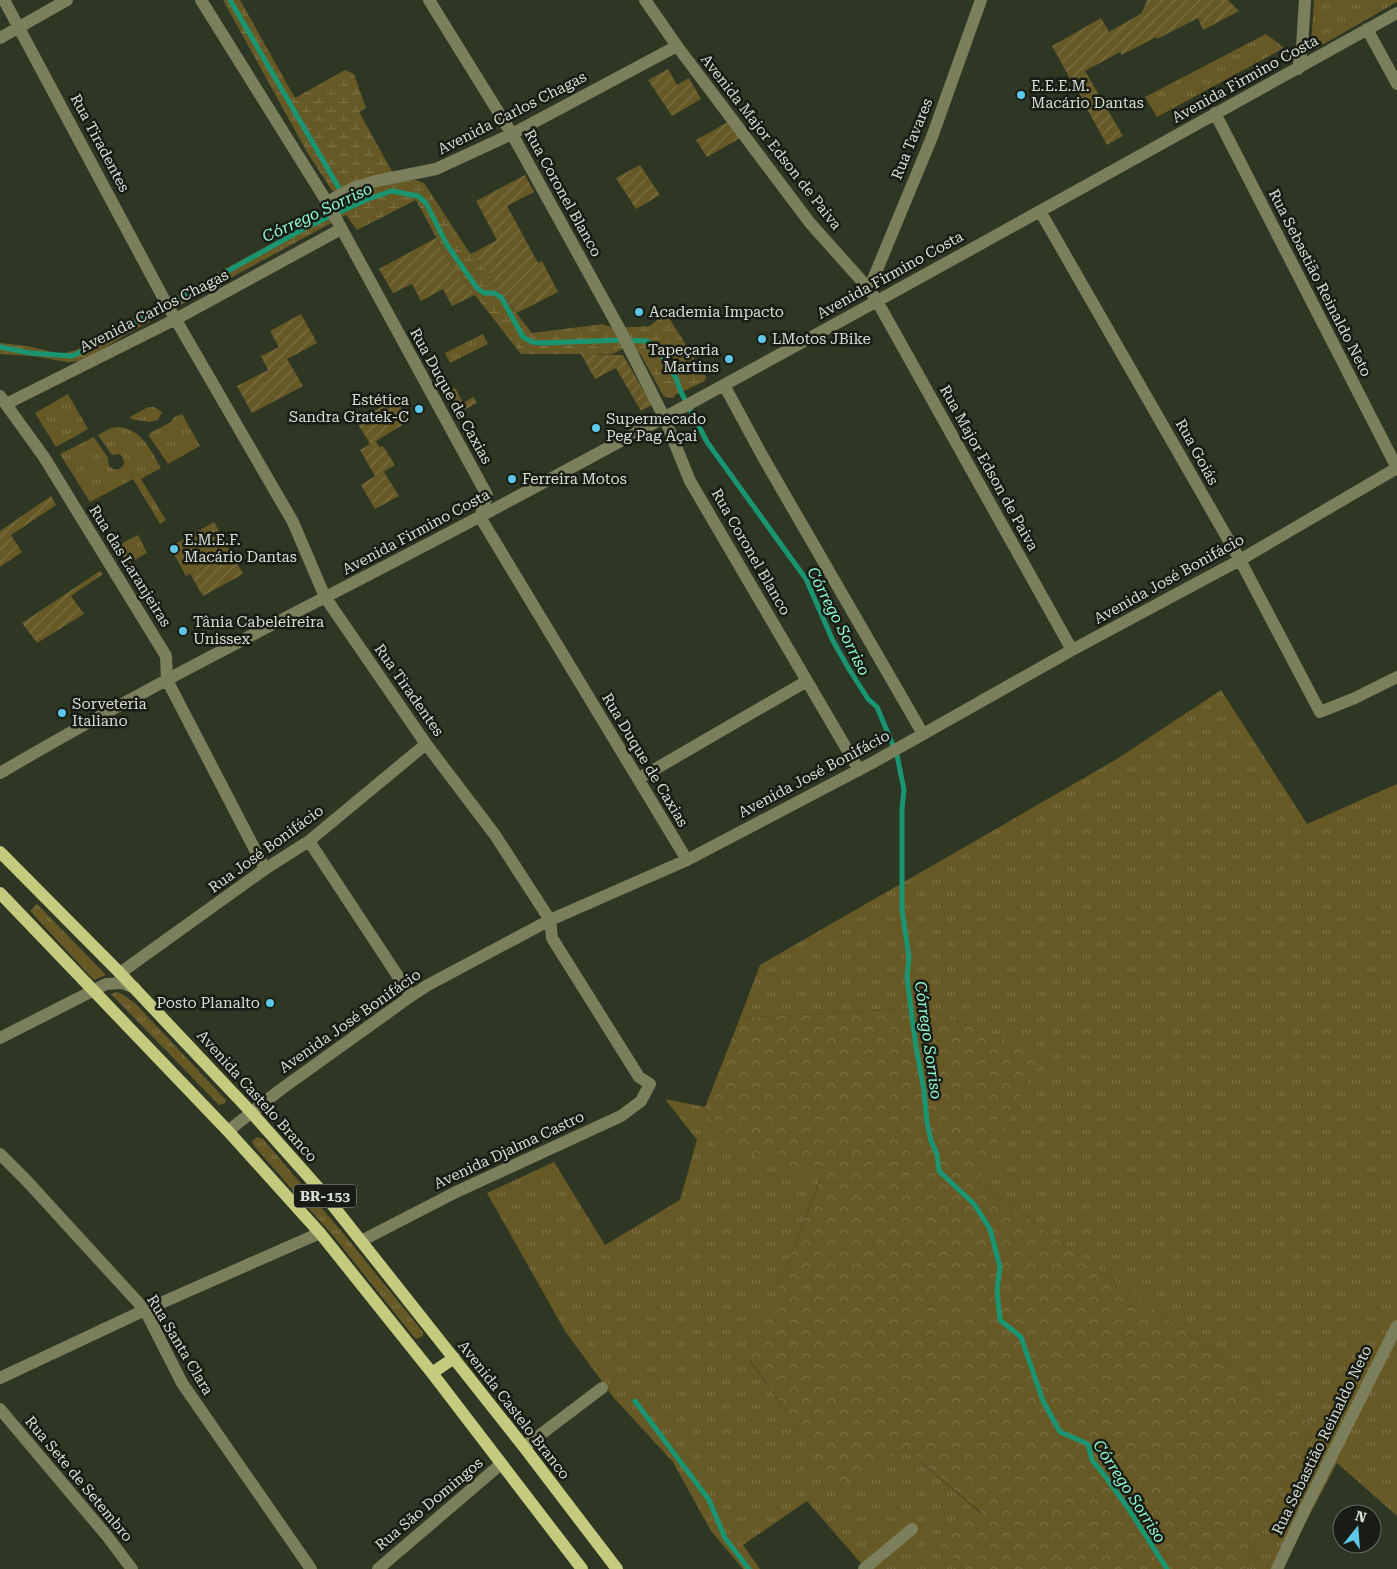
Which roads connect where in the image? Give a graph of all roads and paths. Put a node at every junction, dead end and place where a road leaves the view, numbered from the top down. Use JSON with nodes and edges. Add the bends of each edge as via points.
{"nodes":[{"id":1,"x":4,"y":0,"type":"edge"},
{"id":2,"x":67,"y":0,"type":"edge"},
{"id":3,"x":201,"y":0,"type":"edge"},
{"id":4,"x":428,"y":0,"type":"edge"},
{"id":5,"x":645,"y":0,"type":"edge"},
{"id":6,"x":980,"y":0,"type":"edge"},
{"id":7,"x":1305,"y":0,"type":"edge"},
{"id":8,"x":1397,"y":12,"type":"edge"},
{"id":9,"x":20,"y":26,"type":"junction"},
{"id":10,"x":1367,"y":29,"type":"junction"},
{"id":11,"x":0,"y":38,"type":"edge"},
{"id":12,"x":677,"y":46,"type":"junction"},
{"id":13,"x":1298,"y":69,"type":"junction"},
{"id":14,"x":1397,"y":84,"type":"edge"},
{"id":15,"x":1215,"y":113,"type":"junction"},
{"id":16,"x":512,"y":134,"type":"junction"},
{"id":17,"x":1040,"y":211,"type":"junction"},
{"id":18,"x":334,"y":215,"type":"junction"},
{"id":19,"x":869,"y":289,"type":"junction"},
{"id":20,"x":877,"y":301,"type":"junction"},
{"id":21,"x":170,"y":310,"type":"junction"},
{"id":22,"x":724,"y":385,"type":"junction"},
{"id":23,"x":3,"y":400,"type":"edge"},
{"id":24,"x":668,"y":415,"type":"junction"},
{"id":25,"x":1397,"y":468,"type":"edge"},
{"id":26,"x":480,"y":517,"type":"junction"},
{"id":27,"x":1240,"y":560,"type":"junction"},
{"id":28,"x":325,"y":598,"type":"junction"},
{"id":29,"x":1072,"y":650,"type":"junction"},
{"id":30,"x":1397,"y":676,"type":"edge"},
{"id":31,"x":167,"y":680,"type":"junction"},
{"id":32,"x":807,"y":681,"type":"junction"},
{"id":33,"x":923,"y":734,"type":"junction"},
{"id":34,"x":426,"y":744,"type":"junction"},
{"id":35,"x":859,"y":770,"type":"junction"},
{"id":36,"x":0,"y":773,"type":"edge"},
{"id":37,"x":638,"y":780,"type":"junction"},
{"id":38,"x":309,"y":841,"type":"junction"},
{"id":39,"x":0,"y":852,"type":"edge"},
{"id":40,"x":687,"y":860,"type":"junction"},
{"id":41,"x":265,"y":869,"type":"junction"},
{"id":42,"x":0,"y":893,"type":"edge"},
{"id":43,"x":550,"y":920,"type":"junction"},
{"id":44,"x":120,"y":973,"type":"junction"},
{"id":45,"x":134,"y":988,"type":"junction"},
{"id":46,"x":94,"y":991,"type":"junction"},
{"id":47,"x":411,"y":996,"type":"junction"},
{"id":48,"x":0,"y":1038,"type":"edge"},
{"id":49,"x":639,"y":1077,"type":"joint"},
{"id":50,"x":251,"y":1112,"type":"junction"},
{"id":51,"x":228,"y":1131,"type":"junction"},
{"id":52,"x":0,"y":1154,"type":"edge"},
{"id":53,"x":320,"y":1233,"type":"junction"},
{"id":54,"x":360,"y":1241,"type":"junction"},
{"id":55,"x":144,"y":1310,"type":"junction"},
{"id":56,"x":1397,"y":1326,"type":"edge"},
{"id":57,"x":454,"y":1358,"type":"junction"},
{"id":58,"x":432,"y":1373,"type":"junction"},
{"id":59,"x":0,"y":1378,"type":"edge"},
{"id":60,"x":602,"y":1388,"type":"dead end"},
{"id":61,"x":0,"y":1409,"type":"edge"},
{"id":62,"x":524,"y":1447,"type":"junction"},
{"id":63,"x":501,"y":1464,"type":"junction"},
{"id":64,"x":912,"y":1528,"type":"dead end"},
{"id":65,"x":132,"y":1569,"type":"edge"},
{"id":66,"x":311,"y":1569,"type":"edge"},
{"id":67,"x":378,"y":1569,"type":"edge"},
{"id":68,"x":582,"y":1569,"type":"edge"},
{"id":69,"x":617,"y":1569,"type":"edge"},
{"id":70,"x":864,"y":1569,"type":"edge"},
{"id":71,"x":1277,"y":1569,"type":"edge"}],
"edges":[{"from":1,"to":9,"type":"street","name":"Rua Tiradentes"},
{"from":2,"to":9,"type":"street"},
{"from":3,"to":18,"type":"street","name":"Rua Duque de Caxias"},
{"from":4,"to":16,"type":"street","name":"Rua Coronel Blanco"},
{"from":5,"to":12,"type":"street","name":"Avenida Major Edson de Paiva"},
{"from":6,"to":19,"type":"street","name":"Rua Tavares","via":[[932,137]]},
{"from":7,"to":13,"type":"street"},
{"from":8,"to":10,"type":"street","name":"Avenida Firmino Costa"},
{"from":9,"to":11,"type":"street"},
{"from":9,"to":21,"type":"street","name":"Rua Tiradentes"},
{"from":10,"to":13,"type":"street","name":"Avenida Firmino Costa"},
{"from":10,"to":14,"type":"street"},
{"from":12,"to":16,"type":"street","name":"Avenida Carlos Chagas"},
{"from":12,"to":19,"type":"street","name":"Avenida Major Edson de Paiva","via":[[810,223]]},
{"from":13,"to":15,"type":"street","name":"Avenida Firmino Costa"},
{"from":15,"to":17,"type":"street","name":"Avenida Firmino Costa"},
{"from":15,"to":25,"type":"street","name":"Rua Sebastião Reinaldo Neto"},
{"from":16,"to":18,"type":"street","name":"Avenida Carlos Chagas","via":[[436,169],[353,188]]},
{"from":16,"to":24,"type":"street","name":"Rua Coronel Blanco"},
{"from":17,"to":20,"type":"street","name":"Avenida Firmino Costa"},
{"from":17,"to":27,"type":"street","name":"Rua Goiás"},
{"from":18,"to":21,"type":"street","name":"Avenida Carlos Chagas"},
{"from":18,"to":26,"type":"street","name":"Rua Duque de Caxias","via":[[486,495]]},
{"from":19,"to":20,"type":"street","name":"Avenida Major Edson de Paiva"},
{"from":20,"to":22,"type":"street","name":"Avenida Firmino Costa"},
{"from":20,"to":29,"type":"street","name":"Rua Major Edson de Paiva"},
{"from":21,"to":23,"type":"street","name":"Avenida Carlos Chagas"},
{"from":21,"to":28,"type":"street","name":"Rua Tiradentes","via":[[293,522]]},
{"from":22,"to":24,"type":"street","name":"Avenida Firmino Costa"},
{"from":22,"to":33,"type":"street","via":[[762,457]]},
{"from":23,"to":31,"type":"street","name":"Rua das Laranjeiras","via":[[44,457],[166,656]]},
{"from":24,"to":26,"type":"street","name":"Avenida Firmino Costa"},
{"from":24,"to":32,"type":"street","name":"Rua Coronel Blanco","via":[[690,481]]},
{"from":25,"to":27,"type":"street","name":"Avenida José Bonifácio"},
{"from":26,"to":28,"type":"street","name":"Avenida Firmino Costa"},
{"from":26,"to":37,"type":"street","name":"Rua Duque de Caxias"},
{"from":27,"to":29,"type":"street","name":"Avenida José Bonifácio"},
{"from":27,"to":30,"type":"street","name":"Rua Goiás","via":[[1320,712]]},
{"from":28,"to":31,"type":"street","name":"Avenida Firmino Costa"},
{"from":28,"to":34,"type":"street","name":"Rua Tiradentes"},
{"from":29,"to":33,"type":"street","name":"Avenida José Bonifácio"},
{"from":31,"to":36,"type":"street","name":"Avenida Firmino Costa"},
{"from":31,"to":41,"type":"street","name":"Rua das Laranjeiras"},
{"from":32,"to":35,"type":"street","name":"Rua Coronel Blanco"},
{"from":32,"to":37,"type":"street"},
{"from":33,"to":35,"type":"street","name":"Avenida José Bonifácio"},
{"from":34,"to":38,"type":"street","name":"Rua José Bonifácio"},
{"from":34,"to":43,"type":"street","name":"Rua Tiradentes","via":[[495,835]]},
{"from":35,"to":40,"type":"street","name":"Avenida José Bonifácio"},
{"from":37,"to":40,"type":"street","name":"Rua Duque de Caxias"},
{"from":38,"to":41,"type":"street","name":"Rua José Bonifácio"},
{"from":38,"to":47,"type":"street"},
{"from":39,"to":44,"type":"main road","name":"Avenida Castelo Branco","number":"BR-153"},
{"from":40,"to":43,"type":"street","name":"Avenida José Bonifácio"},
{"from":41,"to":44,"type":"street","name":"Rua José Bonifácio"},
{"from":42,"to":46,"type":"main road","number":"BR-153"},
{"from":43,"to":47,"type":"street","name":"Avenida José Bonifácio"},
{"from":43,"to":49,"type":"street","name":"Rua Tiradentes","via":[[552,938]]},
{"from":44,"to":45,"type":"main road","name":"Avenida Castelo Branco","number":"BR-153"},
{"from":45,"to":46,"type":"street","via":[[122,983],[106,984]]},
{"from":45,"to":50,"type":"main road","name":"Avenida Castelo Branco","number":"BR-153"},
{"from":46,"to":48,"type":"street"},
{"from":46,"to":51,"type":"main road","number":"BR-153"},
{"from":47,"to":50,"type":"street","name":"Avenida José Bonifácio"},
{"from":49,"to":54,"type":"street","name":"Avenida Djalma Castro","via":[[650,1084],[641,1101],[622,1116],[456,1192]]},
{"from":50,"to":51,"type":"street","name":"Avenida José Bonifácio"},
{"from":50,"to":54,"type":"main road","name":"Avenida Castelo Branco","number":"BR-153","via":[[323,1193]]},
{"from":51,"to":53,"type":"main road","number":"BR-153"},
{"from":52,"to":55,"type":"street","name":"Rua Santa Clara"},
{"from":53,"to":55,"type":"street"},
{"from":53,"to":58,"type":"main road","number":"BR-153"},
{"from":54,"to":57,"type":"main road","name":"Avenida Castelo Branco","number":"BR-153"},
{"from":55,"to":59,"type":"street"},
{"from":55,"to":66,"type":"street","name":"Rua Santa Clara","via":[[182,1383]]},
{"from":56,"to":71,"type":"street","name":"Rua Sebastião Reinaldo Neto"},
{"from":57,"to":58,"type":"main road"},
{"from":57,"to":62,"type":"main road","name":"Avenida Castelo Branco","number":"BR-153"},
{"from":58,"to":63,"type":"main road","number":"BR-153"},
{"from":60,"to":62,"type":"street"},
{"from":61,"to":65,"type":"street","name":"Rua Sete de Setembro"},
{"from":62,"to":69,"type":"main road","name":"Avenida Castelo Branco","number":"BR-153"},
{"from":63,"to":67,"type":"street","name":"Rua São Domingos"},
{"from":63,"to":68,"type":"main road","number":"BR-153"},
{"from":64,"to":70,"type":"street"}]}
